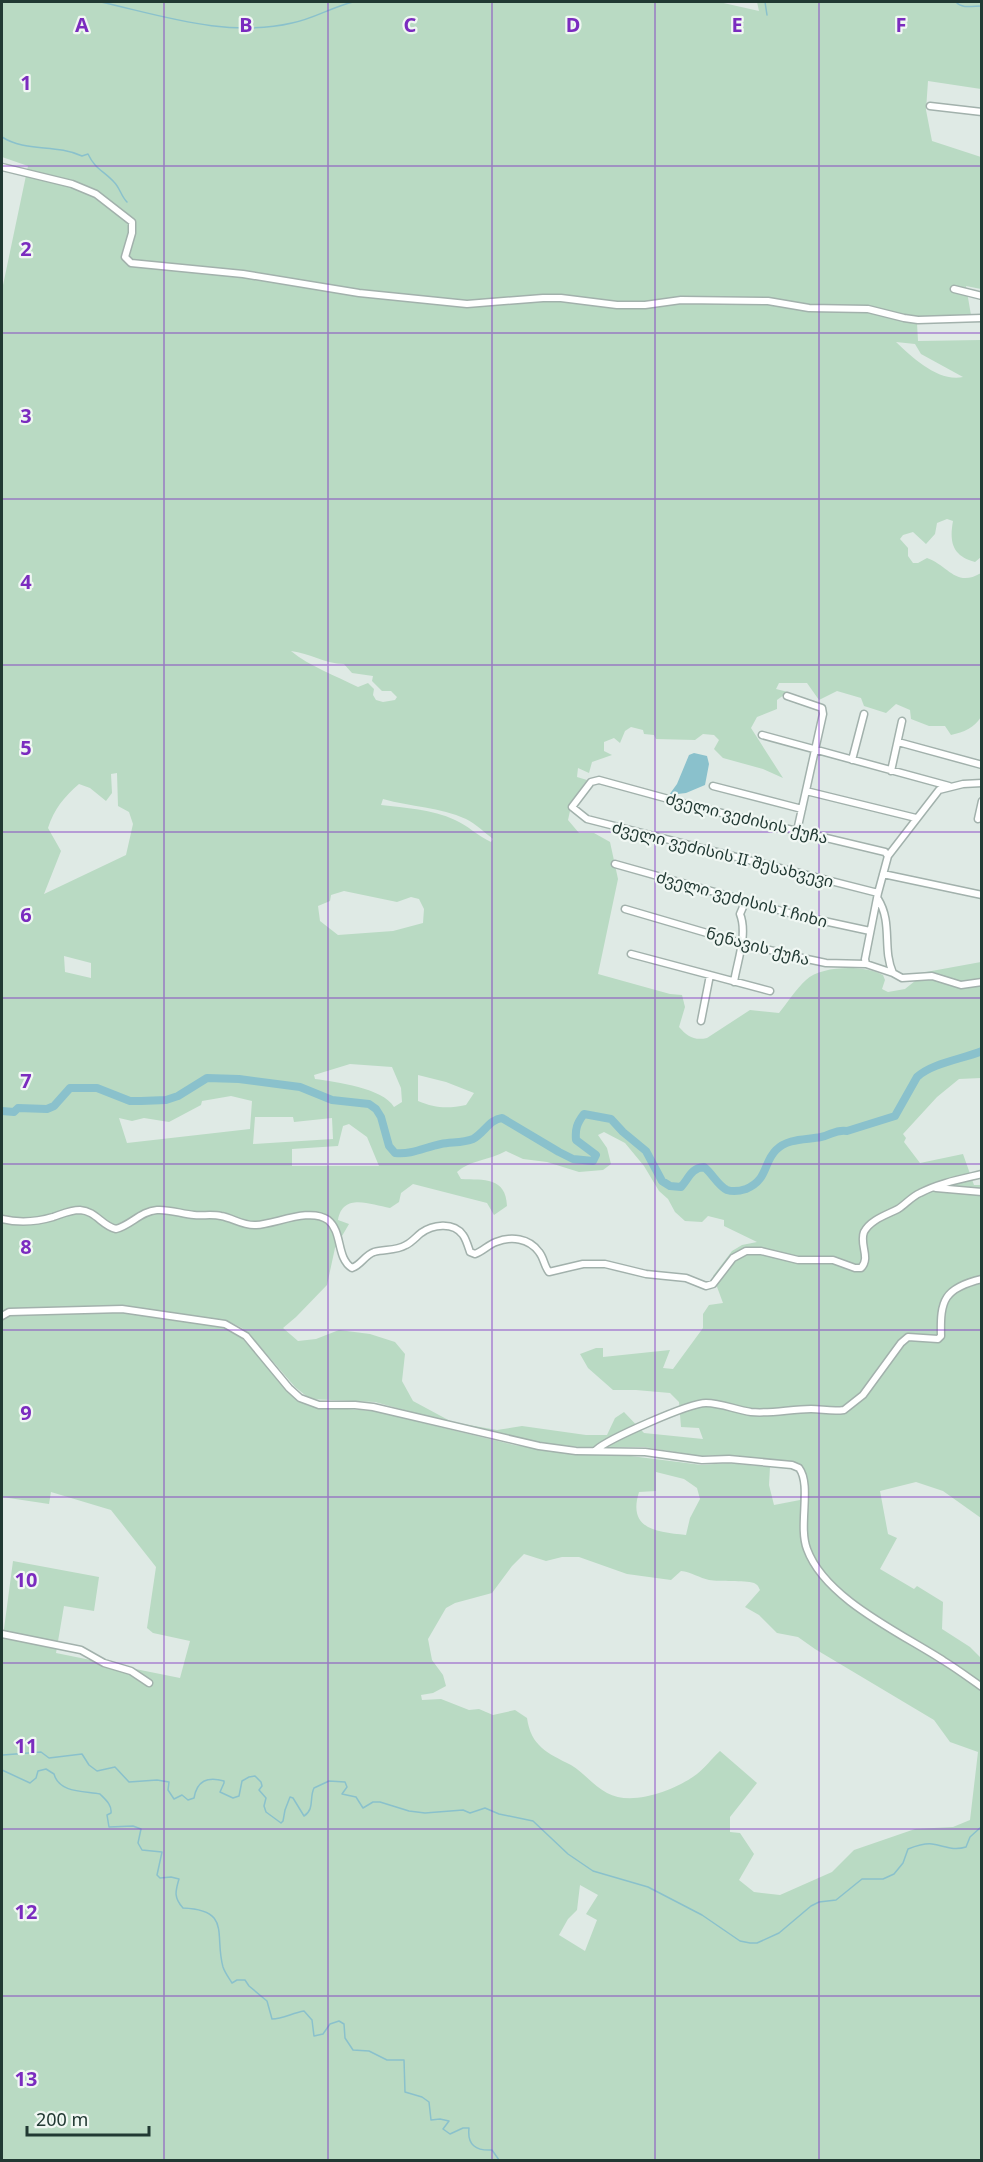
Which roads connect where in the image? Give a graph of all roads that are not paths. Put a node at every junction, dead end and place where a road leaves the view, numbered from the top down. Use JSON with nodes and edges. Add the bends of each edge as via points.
{"nodes":[{"id":1,"x":930,"y":106,"type":"dead end"},
{"id":2,"x":981,"y":112,"type":"edge"},
{"id":3,"x":2,"y":167,"type":"edge"},
{"id":4,"x":954,"y":289,"type":"dead end"},
{"id":5,"x":981,"y":296,"type":"edge"},
{"id":6,"x":981,"y":318,"type":"edge"},
{"id":7,"x":787,"y":696,"type":"dead end"},
{"id":8,"x":864,"y":714,"type":"dead end"},
{"id":9,"x":902,"y":721,"type":"dead end"},
{"id":10,"x":762,"y":735,"type":"dead end"},
{"id":11,"x":898,"y":742,"type":"junction"},
{"id":12,"x":814,"y":750,"type":"junction"},
{"id":13,"x":852,"y":760,"type":"junction"},
{"id":14,"x":981,"y":765,"type":"edge"},
{"id":15,"x":891,"y":771,"type":"junction"},
{"id":16,"x":981,"y":783,"type":"edge"},
{"id":17,"x":712,"y":786,"type":"dead end"},
{"id":18,"x":949,"y":786,"type":"junction"},
{"id":19,"x":806,"y":790,"type":"junction"},
{"id":20,"x":981,"y":801,"type":"edge"},
{"id":21,"x":572,"y":807,"type":"joint"},
{"id":22,"x":802,"y":809,"type":"junction"},
{"id":23,"x":916,"y":818,"type":"junction"},
{"id":24,"x":978,"y":819,"type":"dead end"},
{"id":25,"x":797,"y":831,"type":"junction"},
{"id":26,"x":888,"y":856,"type":"junction"},
{"id":27,"x":615,"y":864,"type":"dead end"},
{"id":28,"x":883,"y":874,"type":"junction"},
{"id":29,"x":981,"y":895,"type":"edge"},
{"id":30,"x":878,"y":896,"type":"junction"},
{"id":31,"x":746,"y":900,"type":"junction"},
{"id":32,"x":625,"y":909,"type":"dead end"},
{"id":33,"x":870,"y":931,"type":"junction"},
{"id":34,"x":741,"y":943,"type":"junction"},
{"id":35,"x":631,"y":954,"type":"dead end"},
{"id":36,"x":866,"y":964,"type":"junction"},
{"id":37,"x":893,"y":973,"type":"junction"},
{"id":38,"x":710,"y":975,"type":"junction"},
{"id":39,"x":734,"y":982,"type":"junction"},
{"id":40,"x":981,"y":982,"type":"edge"},
{"id":41,"x":770,"y":991,"type":"dead end"},
{"id":42,"x":701,"y":1021,"type":"dead end"},
{"id":43,"x":981,"y":1174,"type":"edge"},
{"id":44,"x":935,"y":1188,"type":"junction"},
{"id":45,"x":981,"y":1192,"type":"edge"},
{"id":46,"x":2,"y":1219,"type":"edge"},
{"id":47,"x":981,"y":1279,"type":"edge"},
{"id":48,"x":2,"y":1315,"type":"edge"},
{"id":49,"x":595,"y":1450,"type":"junction"},
{"id":50,"x":2,"y":1634,"type":"edge"},
{"id":51,"x":149,"y":1683,"type":"dead end"},
{"id":52,"x":981,"y":1687,"type":"edge"}],
"edges":[{"from":1,"to":2,"type":"street"},
{"from":3,"to":6,"type":"street","via":[[96,194],[132,222],[125,257],[131,263],[467,304],[543,298],[627,305],[681,300],[768,301],[809,308],[868,309],[918,320]]},
{"from":4,"to":5,"type":"street"},
{"from":7,"to":12,"type":"street","via":[[822,708]]},
{"from":8,"to":13,"type":"street"},
{"from":9,"to":11,"type":"street"},
{"from":10,"to":12,"type":"street"},
{"from":11,"to":14,"type":"street"},
{"from":11,"to":15,"type":"street"},
{"from":12,"to":13,"type":"street"},
{"from":12,"to":19,"type":"street"},
{"from":13,"to":15,"type":"street"},
{"from":15,"to":18,"type":"street"},
{"from":16,"to":18,"type":"street"},
{"from":17,"to":22,"type":"street"},
{"from":18,"to":23,"type":"street","via":[[939,790]]},
{"from":19,"to":22,"type":"street"},
{"from":19,"to":23,"type":"street"},
{"from":20,"to":24,"type":"street"},
{"from":21,"to":25,"type":"street","name":"ძველი ვეძისის ქუჩა","via":[[591,782],[599,780]]},
{"from":21,"to":30,"type":"street","name":"ძველი ვეძისის II შესახვევი","via":[[587,819]]},
{"from":22,"to":25,"type":"street"},
{"from":23,"to":26,"type":"street"},
{"from":25,"to":26,"type":"street","name":"ძველი ვეძისის ქუჩა","via":[[878,849]]},
{"from":26,"to":28,"type":"street"},
{"from":27,"to":31,"type":"street","name":"ძველი ვეძისის I ჩიხი"},
{"from":28,"to":29,"type":"street"},
{"from":28,"to":30,"type":"street"},
{"from":30,"to":33,"type":"street"},
{"from":30,"to":37,"type":"street","via":[[886,917]]},
{"from":31,"to":33,"type":"street","name":"ძველი ვეძისის I ჩიხი"},
{"from":31,"to":34,"type":"street","via":[[740,914]]},
{"from":32,"to":34,"type":"street","name":"ნენავის ქუჩა"},
{"from":33,"to":36,"type":"street"},
{"from":34,"to":36,"type":"street","name":"ნენავის ქუჩა","via":[[826,963]]},
{"from":34,"to":39,"type":"street"},
{"from":35,"to":38,"type":"street"},
{"from":36,"to":37,"type":"street","name":"ნენავის ქუჩა"},
{"from":37,"to":40,"type":"street","via":[[902,978],[932,976],[961,985]]},
{"from":38,"to":39,"type":"street"},
{"from":38,"to":42,"type":"street"},
{"from":39,"to":41,"type":"street"},
{"from":43,"to":44,"type":"street"},
{"from":44,"to":45,"type":"street"},
{"from":44,"to":46,"type":"street","via":[[920,1192],[869,1226],[864,1234],[865,1260],[861,1268],[832,1260],[798,1260],[746,1251],[733,1258],[718,1279],[706,1286],[686,1278],[605,1264],[583,1264],[549,1272],[541,1254],[525,1241],[506,1239],[475,1254],[457,1228],[449,1226],[430,1228],[397,1249],[373,1252],[352,1268],[342,1255],[335,1229],[316,1216],[255,1226],[221,1215],[159,1209],[116,1229],[80,1210],[34,1221]]},
{"from":47,"to":49,"type":"street","via":[[952,1291],[942,1306],[938,1339],[908,1337],[863,1395],[843,1410],[751,1412],[706,1403],[636,1428]]},
{"from":48,"to":49,"type":"street","via":[[122,1309],[225,1324],[246,1336],[289,1388],[310,1402],[373,1407],[539,1446]]},
{"from":49,"to":52,"type":"street","via":[[799,1468],[804,1479],[806,1549],[827,1580],[866,1613]]},
{"from":50,"to":51,"type":"street","via":[[81,1650]]}]}
